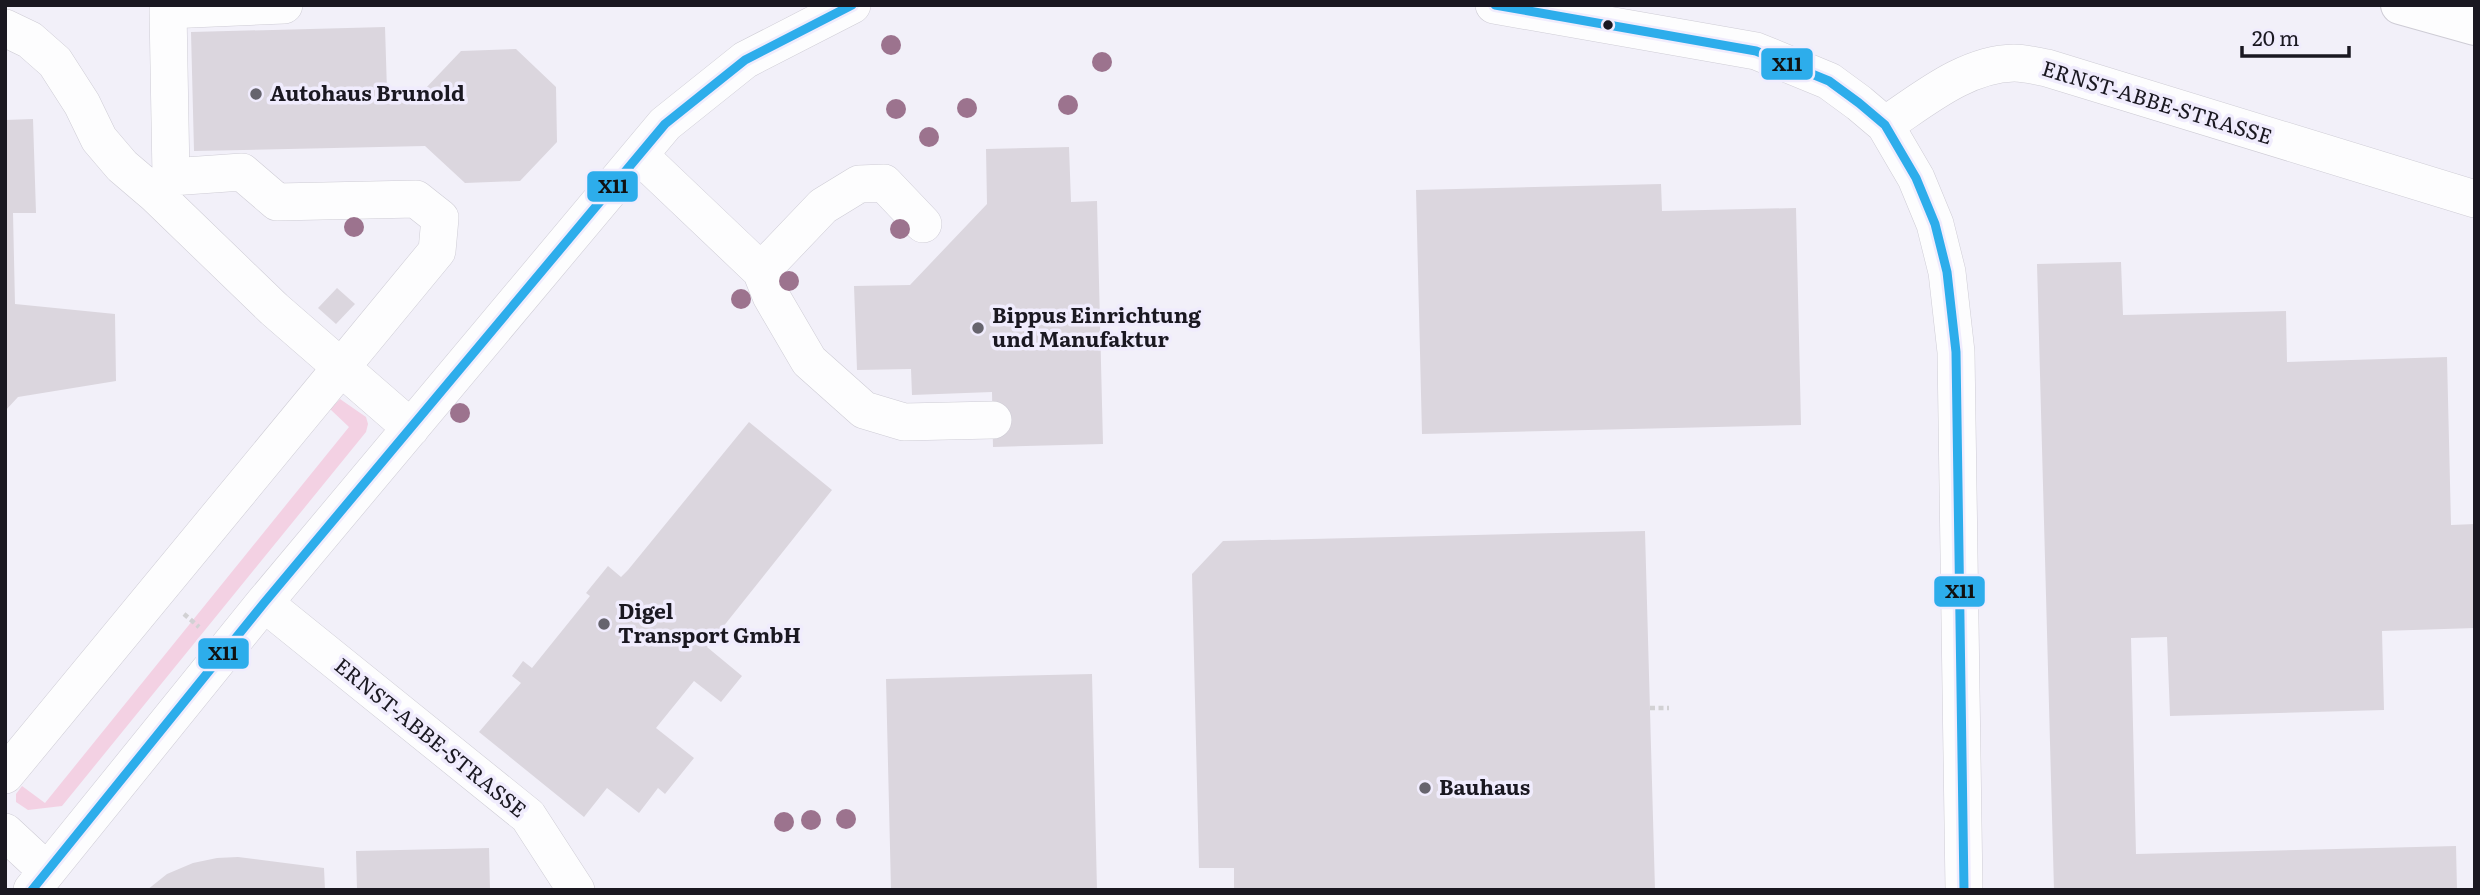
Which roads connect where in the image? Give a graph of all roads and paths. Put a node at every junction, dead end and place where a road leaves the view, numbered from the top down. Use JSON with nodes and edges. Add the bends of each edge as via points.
{"nodes":[{"id":1,"x":284,"y":5,"type":"edge"},
{"id":2,"x":852,"y":5,"type":"edge"},
{"id":3,"x":1494,"y":5,"type":"edge"},
{"id":4,"x":2400,"y":5,"type":"edge"},
{"id":5,"x":2475,"y":26,"type":"edge"},
{"id":6,"x":5,"y":28,"type":"edge"},
{"id":7,"x":1885,"y":125,"type":"junction"},
{"id":8,"x":639,"y":155,"type":"junction"},
{"id":9,"x":164,"y":186,"type":"junction"},
{"id":10,"x":2475,"y":199,"type":"edge"},
{"id":11,"x":923,"y":224,"type":"dead end"},
{"id":12,"x":761,"y":271,"type":"junction"},
{"id":13,"x":342,"y":368,"type":"junction"},
{"id":14,"x":993,"y":420,"type":"dead end"},
{"id":15,"x":411,"y":428,"type":"junction"},
{"id":16,"x":157,"y":592,"type":"junction"},
{"id":17,"x":264,"y":603,"type":"junction"},
{"id":18,"x":227,"y":650,"type":"junction"},
{"id":19,"x":1650,"y":708,"type":"dead end"},
{"id":20,"x":1669,"y":708,"type":"dead end"},
{"id":21,"x":10,"y":760,"type":"edge"},
{"id":22,"x":5,"y":832,"type":"edge"},
{"id":23,"x":29,"y":870,"type":"edge"},
{"id":24,"x":576,"y":890,"type":"edge"},
{"id":25,"x":1964,"y":890,"type":"edge"}],
"edges":[{"from":1,"to":9,"type":"street","via":[[168,10]]},
{"from":2,"to":8,"type":"street","via":[[745,60],[665,124]]},
{"from":3,"to":7,"type":"street","via":[[1756,51],[1829,81]]},
{"from":4,"to":5,"type":"highway"},
{"from":6,"to":9,"type":"street","via":[[30,40],[55,62],[99,139],[122,166]]},
{"from":7,"to":10,"type":"street","name":"ERNST-ABBE-STRASSE","via":[[1961,77],[2013,63],[2047,68]]},
{"from":7,"to":25,"type":"street","via":[[1916,178],[1935,224],[1953,312]]},
{"from":8,"to":12,"type":"street"},
{"from":8,"to":15,"type":"street"},
{"from":9,"to":13,"type":"street","via":[[274,309]]},
{"from":9,"to":13,"type":"street","via":[[242,172],[276,202],[416,199],[440,218],[438,251]]},
{"from":11,"to":12,"type":"street","via":[[884,183],[859,184],[823,206]]},
{"from":12,"to":14,"type":"street","via":[[808,361],[864,410],[904,422]]},
{"from":13,"to":15,"type":"street"},
{"from":13,"to":16,"type":"street"},
{"from":15,"to":17,"type":"street"},
{"from":16,"to":18,"type":"path"},
{"from":16,"to":21,"type":"street"},
{"from":17,"to":18,"type":"street"},
{"from":17,"to":24,"type":"street","name":"ERNST-ABBE-STRASSE","via":[[528,816]]},
{"from":18,"to":23,"type":"street"},
{"from":19,"to":20,"type":"path"},
{"from":22,"to":23,"type":"street"}]}
